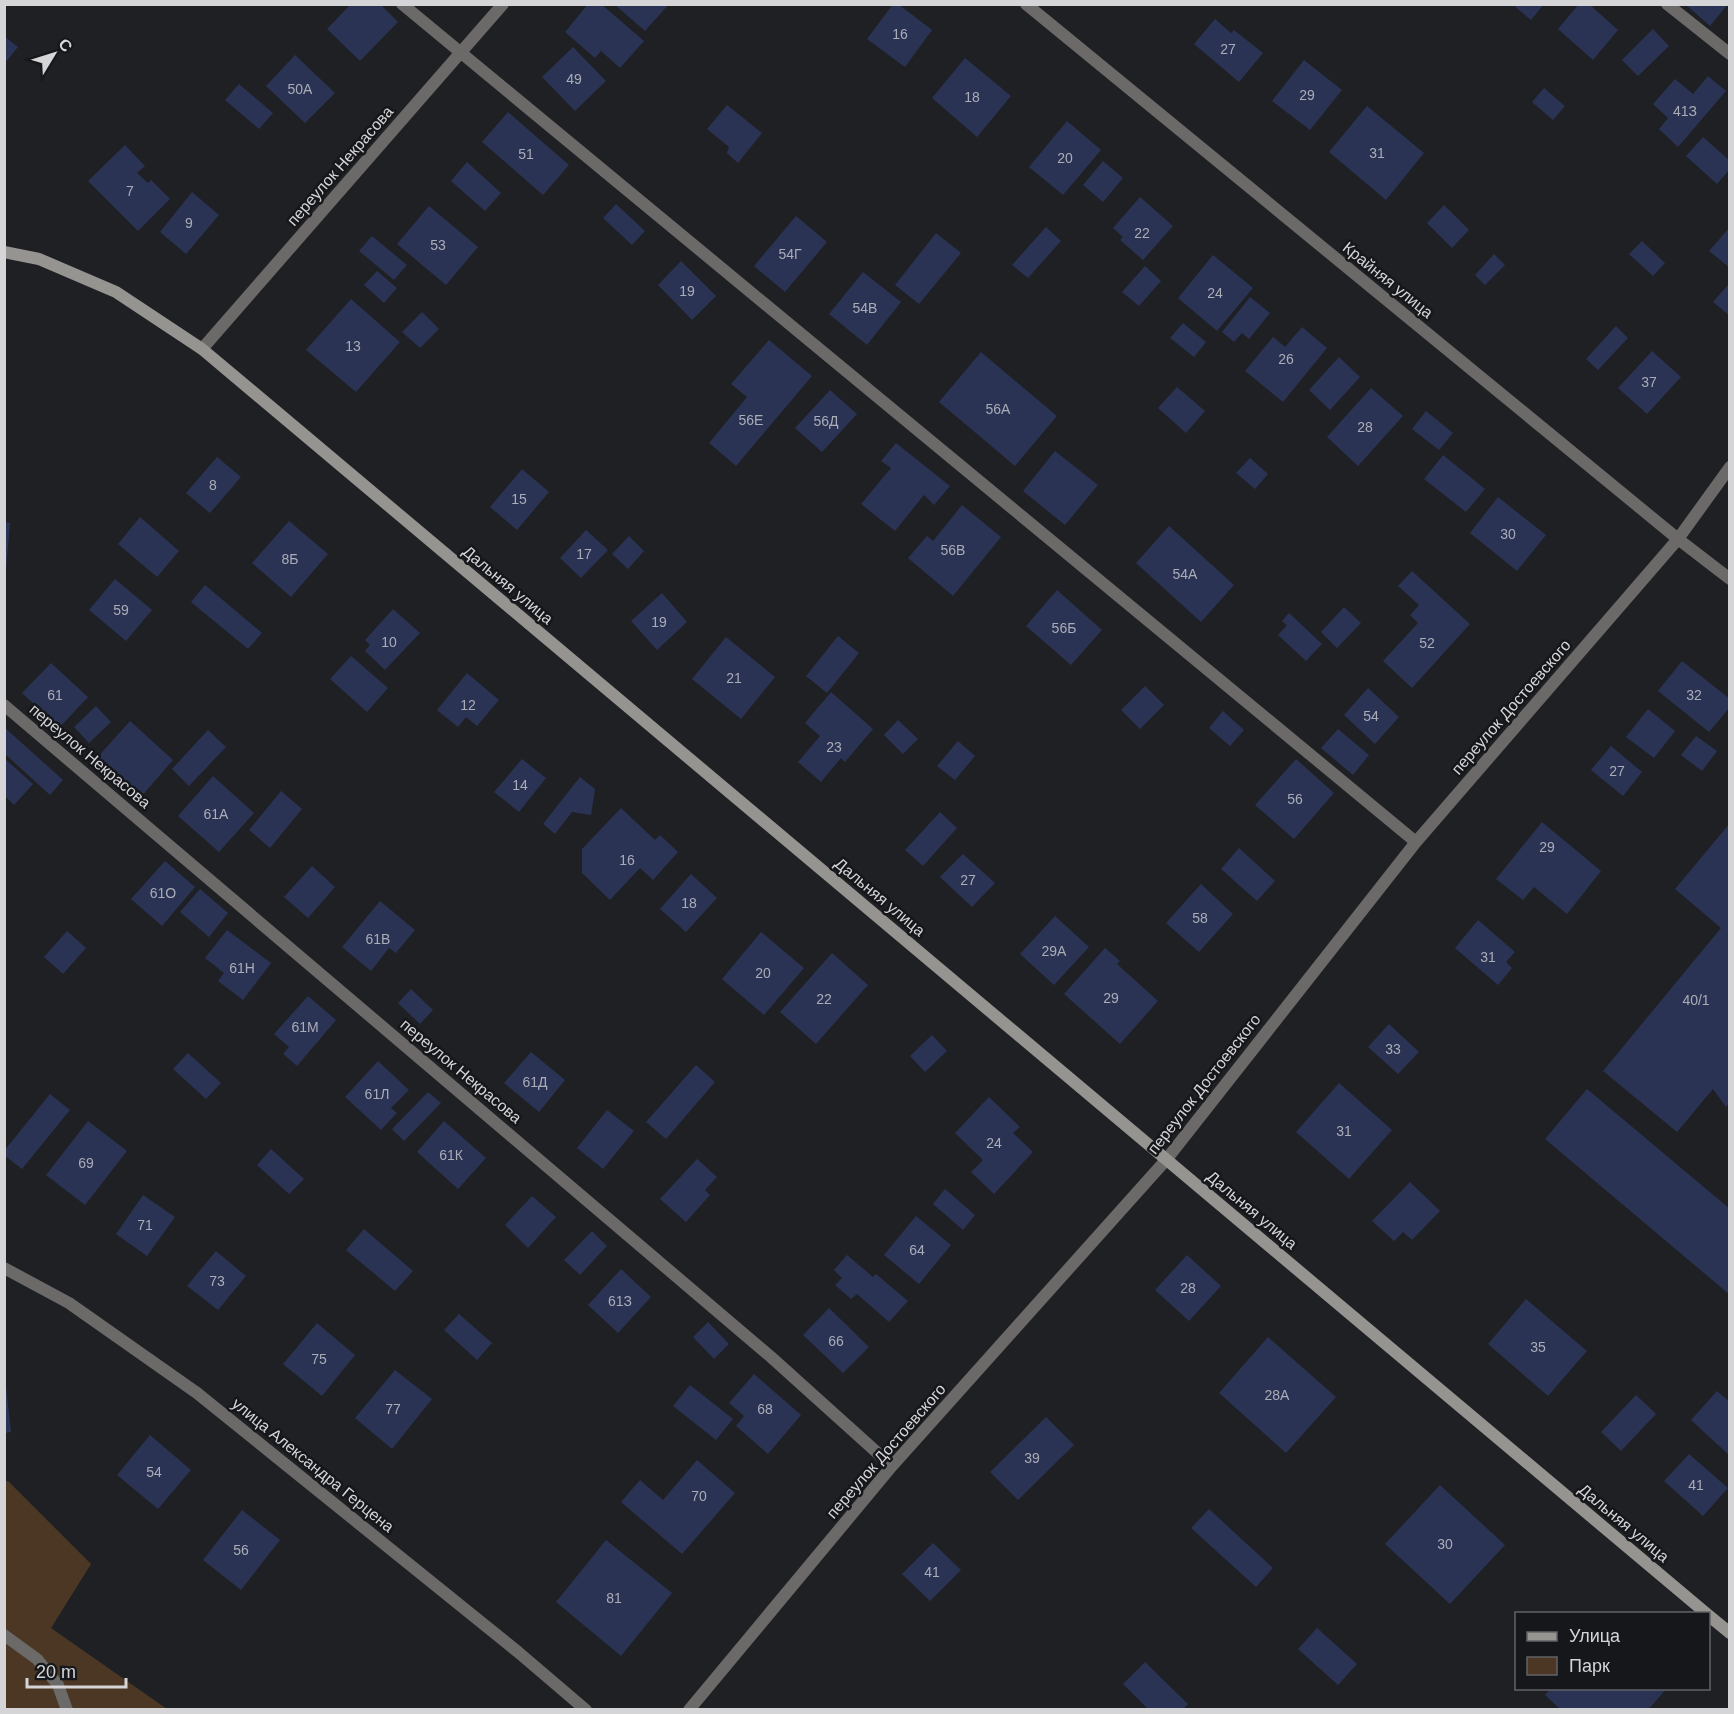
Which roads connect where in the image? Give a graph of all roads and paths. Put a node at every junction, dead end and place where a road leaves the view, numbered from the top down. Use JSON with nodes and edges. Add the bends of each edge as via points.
{"nodes":[{"id":1,"x":402,"y":4,"type":"edge"},
{"id":2,"x":503,"y":4,"type":"edge"},
{"id":3,"x":1026,"y":4,"type":"edge"},
{"id":4,"x":1667,"y":4,"type":"edge"},
{"id":5,"x":462,"y":51,"type":"junction"},
{"id":6,"x":1730,"y":54,"type":"edge"},
{"id":7,"x":4,"y":252,"type":"edge"},
{"id":8,"x":202,"y":349,"type":"junction"},
{"id":9,"x":1730,"y":467,"type":"edge"},
{"id":10,"x":1678,"y":539,"type":"junction"},
{"id":11,"x":1730,"y":579,"type":"edge"},
{"id":12,"x":4,"y":705,"type":"edge"},
{"id":13,"x":1416,"y":842,"type":"junction"},
{"id":14,"x":1166,"y":1160,"type":"junction"},
{"id":15,"x":4,"y":1268,"type":"edge"},
{"id":16,"x":892,"y":1466,"type":"junction"},
{"id":17,"x":1706,"y":1612,"type":"edge"},
{"id":18,"x":1710,"y":1616,"type":"edge"},
{"id":19,"x":1730,"y":1633,"type":"edge"},
{"id":20,"x":4,"y":1635,"type":"edge"},
{"id":21,"x":67,"y":1710,"type":"edge"},
{"id":22,"x":586,"y":1710,"type":"edge"},
{"id":23,"x":688,"y":1710,"type":"edge"}],
"edges":[{"from":1,"to":5,"type":"street"},
{"from":2,"to":5,"type":"street","name":"переулок Некрасова"},
{"from":3,"to":10,"type":"street","name":"Крайняя улица"},
{"from":4,"to":6,"type":"street"},
{"from":5,"to":8,"type":"street","name":"переулок Некрасова"},
{"from":5,"to":13,"type":"street"},
{"from":7,"to":8,"type":"main road","name":"Дальняя улица","via":[[39,259],[116,292]]},
{"from":8,"to":14,"type":"main road","name":"Дальняя улица"},
{"from":9,"to":10,"type":"street","name":"переулок Достоевского"},
{"from":10,"to":11,"type":"street","name":"Крайняя улица"},
{"from":10,"to":13,"type":"street","name":"переулок Достоевского"},
{"from":12,"to":16,"type":"street","name":"переулок Некрасова","via":[[771,1357]]},
{"from":13,"to":14,"type":"street","name":"переулок Достоевского"},
{"from":14,"to":16,"type":"street","name":"переулок Достоевского"},
{"from":14,"to":17,"type":"main road","name":"Дальняя улица"},
{"from":15,"to":22,"type":"street","name":"улица Александра Герцена","via":[[69,1303],[197,1393]]},
{"from":16,"to":23,"type":"street","name":"переулок Достоевского"},
{"from":18,"to":19,"type":"main road","name":"Дальняя улица"},
{"from":20,"to":21,"type":"street","via":[[37,1659],[58,1685]]}]}
